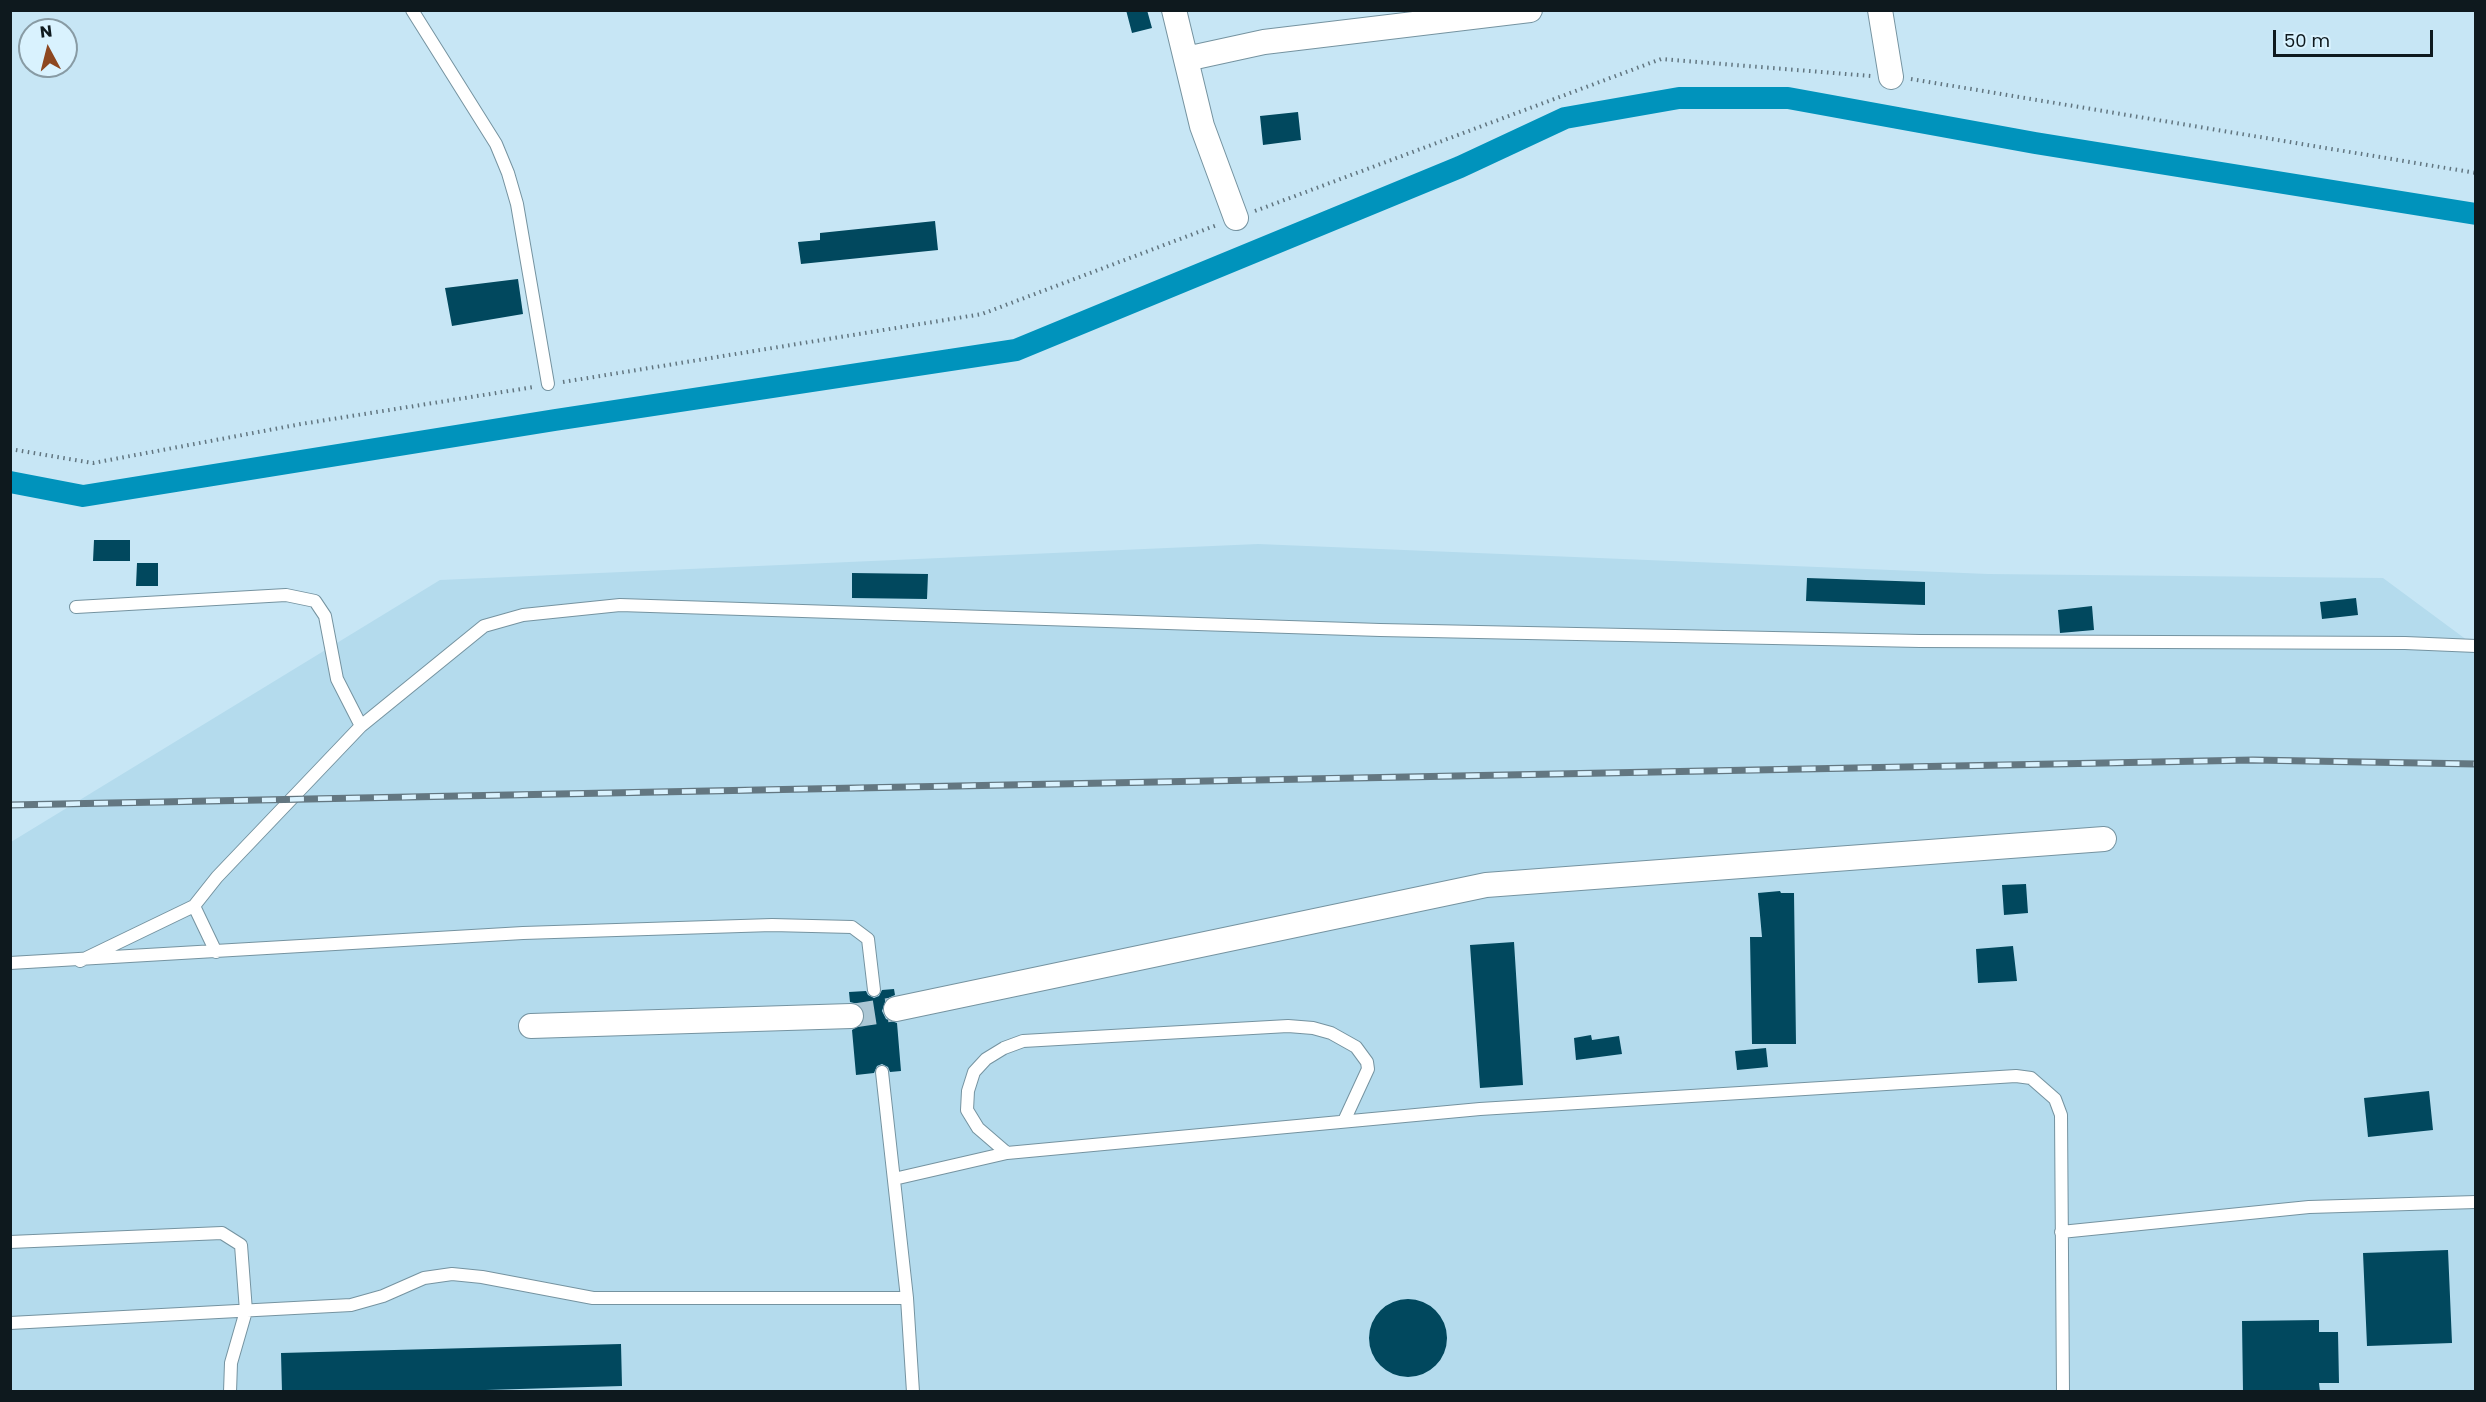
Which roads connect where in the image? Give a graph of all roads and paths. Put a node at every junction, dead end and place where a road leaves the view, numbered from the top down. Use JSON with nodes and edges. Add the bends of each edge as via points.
{"nodes":[{"id":1,"x":412,"y":10,"type":"edge"},
{"id":2,"x":1174,"y":10,"type":"edge"},
{"id":3,"x":1530,"y":10,"type":"edge"},
{"id":4,"x":1880,"y":10,"type":"edge"},
{"id":5,"x":1186,"y":59,"type":"junction"},
{"id":6,"x":1891,"y":77,"type":"junction"},
{"id":7,"x":2475,"y":173,"type":"edge"},
{"id":8,"x":1236,"y":218,"type":"junction"},
{"id":9,"x":548,"y":384,"type":"junction"},
{"id":10,"x":10,"y":449,"type":"edge"},
{"id":11,"x":76,"y":607,"type":"dead end"},
{"id":12,"x":2475,"y":646,"type":"edge"},
{"id":13,"x":361,"y":726,"type":"junction"},
{"id":14,"x":2104,"y":839,"type":"dead end"},
{"id":15,"x":194,"y":906,"type":"junction"},
{"id":16,"x":216,"y":952,"type":"junction"},
{"id":17,"x":80,"y":961,"type":"junction"},
{"id":18,"x":10,"y":963,"type":"edge"},
{"id":19,"x":874,"y":990,"type":"dead end"},
{"id":20,"x":896,"y":1009,"type":"tunnel mouth"},
{"id":21,"x":851,"y":1016,"type":"tunnel mouth"},
{"id":22,"x":531,"y":1026,"type":"dead end"},
{"id":23,"x":882,"y":1072,"type":"dead end"},
{"id":24,"x":1344,"y":1121,"type":"junction"},
{"id":25,"x":1007,"y":1153,"type":"junction"},
{"id":26,"x":894,"y":1179,"type":"junction"},
{"id":27,"x":2475,"y":1202,"type":"edge"},
{"id":28,"x":2061,"y":1232,"type":"junction"},
{"id":29,"x":10,"y":1242,"type":"edge"},
{"id":30,"x":907,"y":1298,"type":"junction"},
{"id":31,"x":246,"y":1311,"type":"junction"},
{"id":32,"x":10,"y":1323,"type":"edge"},
{"id":33,"x":230,"y":1392,"type":"edge"},
{"id":34,"x":913,"y":1392,"type":"edge"},
{"id":35,"x":2063,"y":1392,"type":"edge"}],
"edges":[{"from":1,"to":9,"type":"lane","via":[[496,144],[508,173],[517,204]]},
{"from":2,"to":5,"type":"street"},
{"from":3,"to":5,"type":"street","via":[[1264,42]]},
{"from":4,"to":6,"type":"street"},
{"from":5,"to":8,"type":"street","via":[[1202,126]]},
{"from":6,"to":7,"type":"path"},
{"from":6,"to":8,"type":"path","via":[[1661,59]]},
{"from":8,"to":9,"type":"path","via":[[982,314]]},
{"from":9,"to":10,"type":"path","via":[[93,463]]},
{"from":11,"to":13,"type":"lane","via":[[286,595],[315,601],[325,616],[338,679]]},
{"from":12,"to":13,"type":"lane","via":[[1404,631],[620,605],[523,615],[484,626]]},
{"from":13,"to":15,"type":"lane"},
{"from":14,"to":20,"type":"street","via":[[1486,885]]},
{"from":15,"to":16,"type":"lane"},
{"from":15,"to":17,"type":"lane"},
{"from":16,"to":17,"type":"lane"},
{"from":16,"to":19,"type":"lane","via":[[523,933],[772,925],[852,927],[868,939]]},
{"from":17,"to":18,"type":"lane"},
{"from":21,"to":22,"type":"street"},
{"from":23,"to":26,"type":"lane"},
{"from":24,"to":25,"type":"lane"},
{"from":24,"to":25,"type":"lane","via":[[1368,1069],[1367,1062],[1356,1047],[1313,1028],[1288,1026],[1023,1041],[986,1059],[974,1072],[968,1091],[967,1110],[978,1128]]},
{"from":24,"to":28,"type":"lane","via":[[1480,1109],[2031,1078],[2055,1098],[2061,1115]]},
{"from":25,"to":26,"type":"lane"},
{"from":26,"to":30,"type":"lane"},
{"from":27,"to":28,"type":"lane","via":[[2309,1207]]},
{"from":28,"to":35,"type":"lane"},
{"from":29,"to":31,"type":"lane","via":[[222,1233],[241,1245]]},
{"from":30,"to":31,"type":"lane","via":[[593,1298],[452,1274],[424,1278],[351,1305]]},
{"from":30,"to":34,"type":"lane"},
{"from":31,"to":32,"type":"lane"},
{"from":31,"to":33,"type":"lane","via":[[231,1363]]}]}
